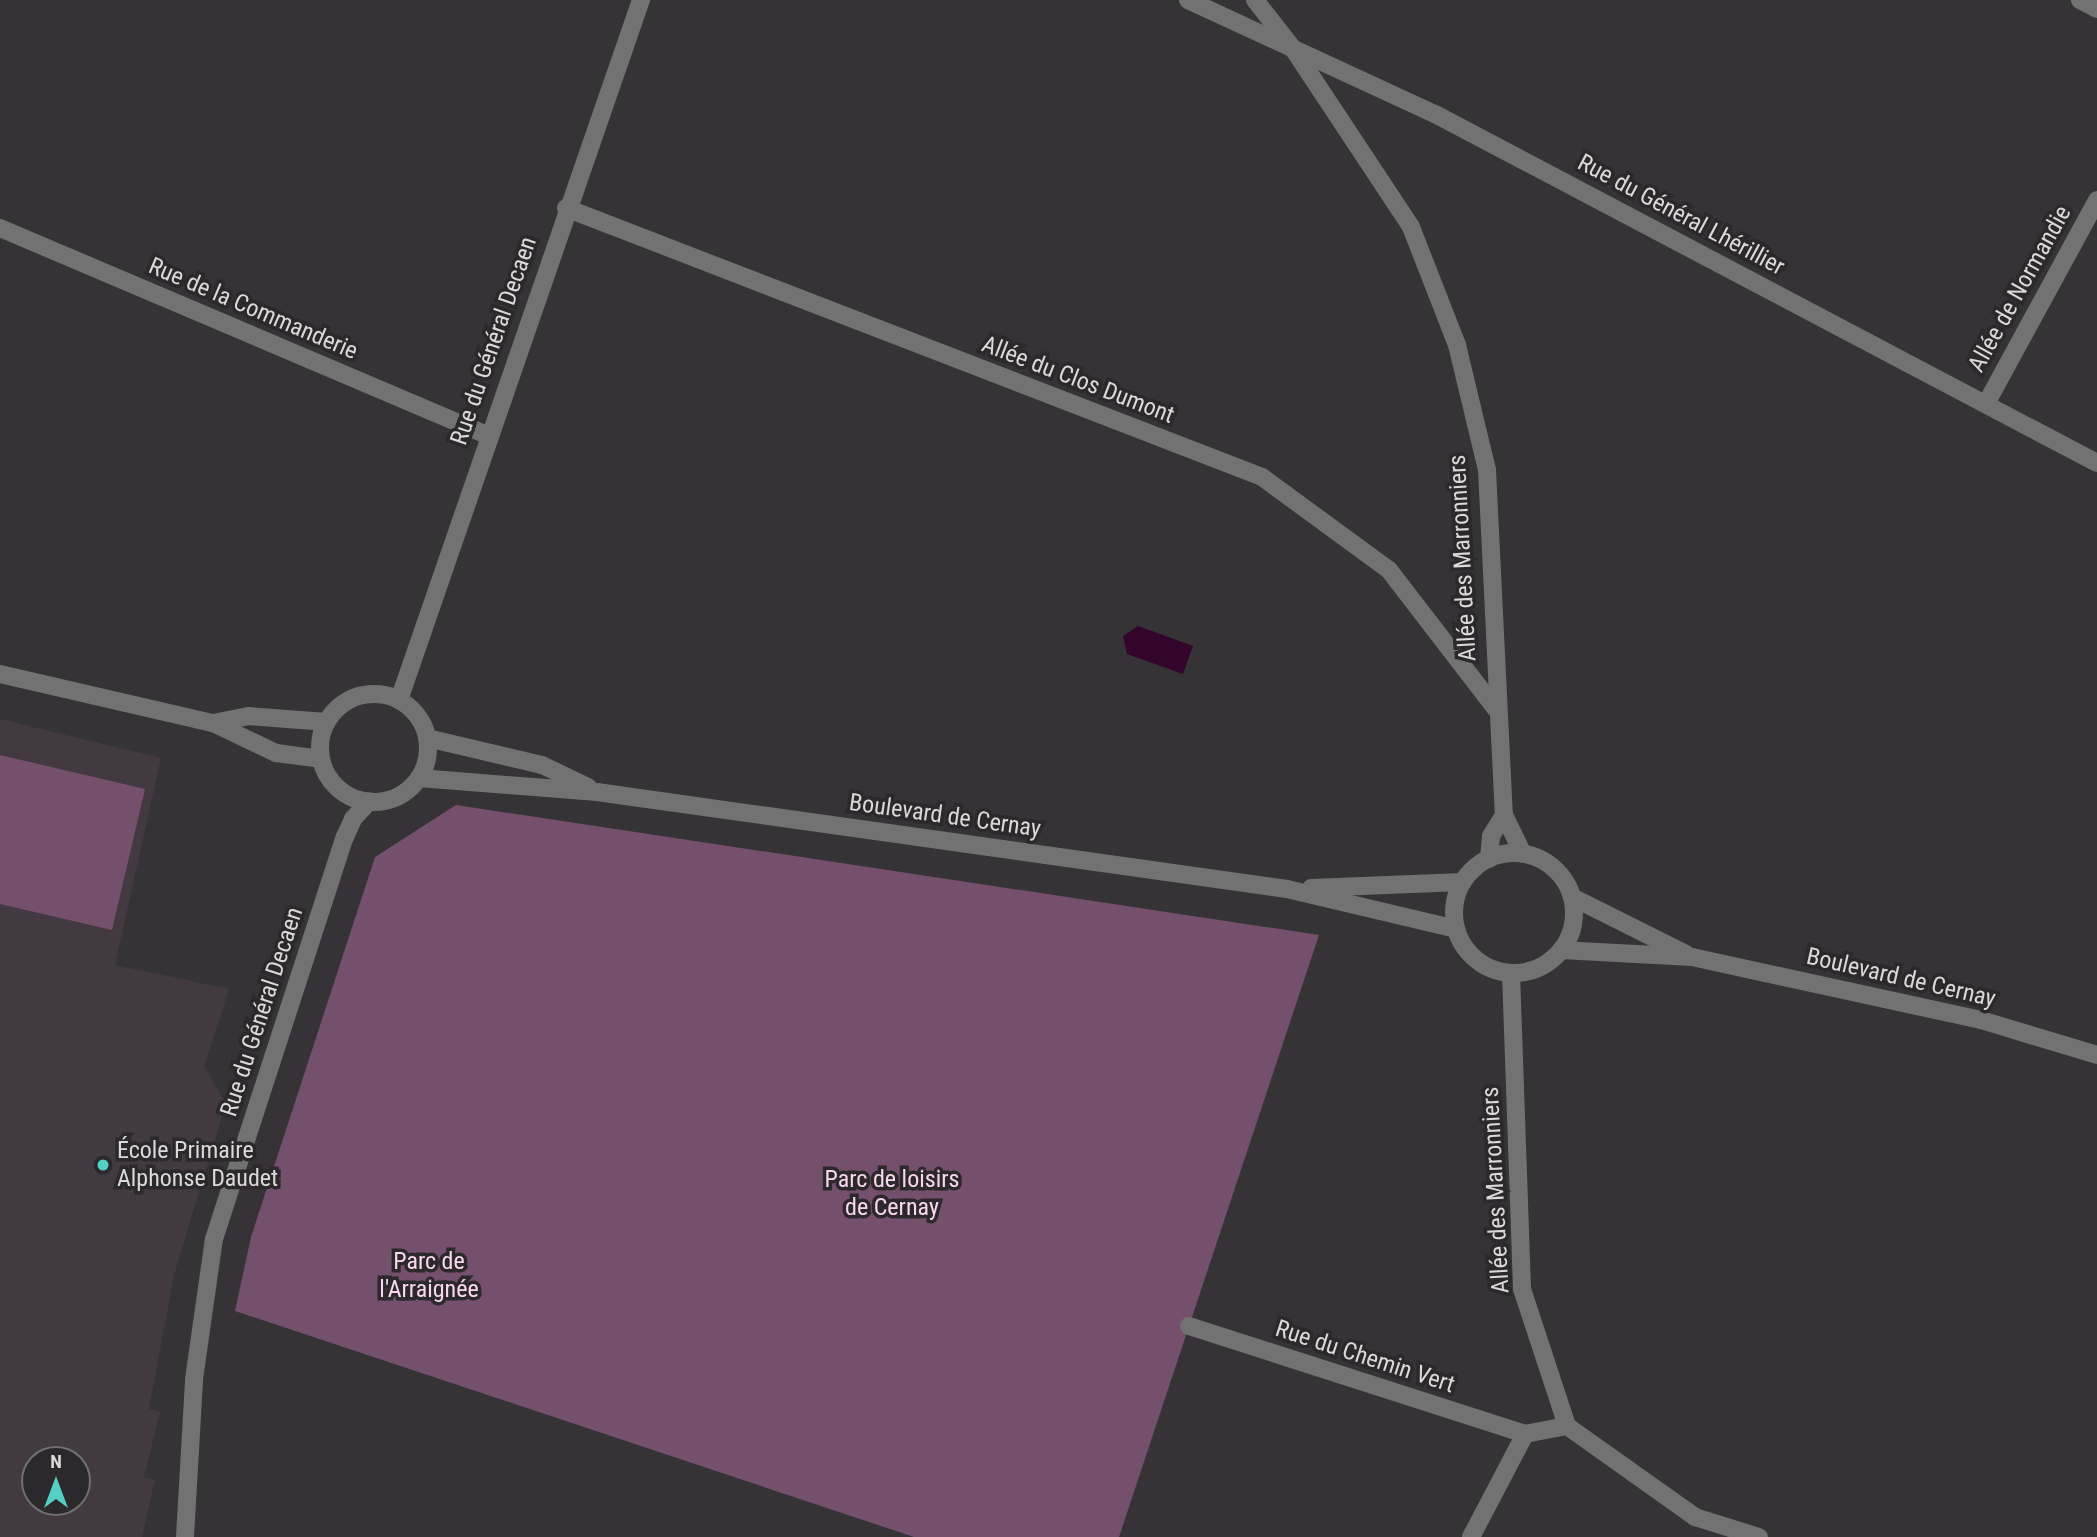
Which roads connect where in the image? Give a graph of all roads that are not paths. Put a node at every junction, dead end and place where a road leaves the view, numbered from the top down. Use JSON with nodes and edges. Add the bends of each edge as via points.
{"nodes":[{"id":1,"x":641,"y":0,"type":"edge"},
{"id":2,"x":1188,"y":0,"type":"edge"},
{"id":3,"x":1255,"y":0,"type":"edge"},
{"id":4,"x":2080,"y":0,"type":"edge"},
{"id":5,"x":2097,"y":9,"type":"edge"},
{"id":6,"x":1294,"y":50,"type":"junction"},
{"id":7,"x":2097,"y":200,"type":"edge"},
{"id":8,"x":566,"y":208,"type":"junction"},
{"id":9,"x":0,"y":228,"type":"edge"},
{"id":10,"x":1987,"y":402,"type":"junction"},
{"id":11,"x":487,"y":435,"type":"junction"},
{"id":12,"x":2097,"y":463,"type":"edge"},
{"id":13,"x":0,"y":674,"type":"edge"},
{"id":14,"x":399,"y":700,"type":"junction"},
{"id":15,"x":1496,"y":709,"type":"junction"},
{"id":16,"x":327,"y":722,"type":"junction"},
{"id":17,"x":213,"y":723,"type":"junction"},
{"id":18,"x":427,"y":738,"type":"junction"},
{"id":19,"x":321,"y":759,"type":"junction"},
{"id":20,"x":419,"y":778,"type":"junction"},
{"id":21,"x":597,"y":792,"type":"junction"},
{"id":22,"x":369,"y":801,"type":"junction"},
{"id":23,"x":1504,"y":815,"type":"junction"},
{"id":24,"x":1523,"y":854,"type":"junction"},
{"id":25,"x":1489,"y":859,"type":"junction"},
{"id":26,"x":1463,"y":882,"type":"junction"},
{"id":27,"x":1287,"y":889,"type":"junction"},
{"id":28,"x":1572,"y":898,"type":"junction"},
{"id":29,"x":1456,"y":929,"type":"junction"},
{"id":30,"x":1561,"y":950,"type":"junction"},
{"id":31,"x":1692,"y":957,"type":"junction"},
{"id":32,"x":1511,"y":973,"type":"junction"},
{"id":33,"x":2097,"y":1055,"type":"edge"},
{"id":34,"x":1189,"y":1326,"type":"dead end"},
{"id":35,"x":1567,"y":1426,"type":"junction"},
{"id":36,"x":1525,"y":1434,"type":"junction"},
{"id":37,"x":185,"y":1537,"type":"edge"},
{"id":38,"x":1471,"y":1537,"type":"edge"},
{"id":39,"x":1759,"y":1537,"type":"edge"}],
"edges":[{"from":1,"to":8,"type":"street","name":"Rue du Général Decaen"},
{"from":2,"to":6,"type":"street"},
{"from":3,"to":6,"type":"street","name":"Rue du Général Lhérillier"},
{"from":4,"to":5,"type":"street"},
{"from":6,"to":10,"type":"street","name":"Rue du Général Lhérillier","via":[[1435,114]]},
{"from":6,"to":15,"type":"street","name":"Allée des Marronniers","via":[[1411,227],[1457,345],[1487,470]]},
{"from":7,"to":10,"type":"street","name":"Allée de Normandie"},
{"from":8,"to":11,"type":"street","name":"Rue du Général Decaen"},
{"from":8,"to":15,"type":"street","name":"Allée du Clos Dumont","via":[[1262,477],[1389,570]]},
{"from":9,"to":11,"type":"street","name":"Rue de la Commanderie"},
{"from":10,"to":12,"type":"street","name":"Rue du Général Lhérillier"},
{"from":11,"to":14,"type":"street","name":"Rue du Général Decaen"},
{"from":13,"to":17,"type":"street"},
{"from":14,"to":16,"type":"street","via":[[361,695],[341,706]]},
{"from":14,"to":18,"type":"street","via":[[418,716]]},
{"from":15,"to":23,"type":"street","name":"Allée des Marronniers"},
{"from":16,"to":17,"type":"street","via":[[248,716]]},
{"from":16,"to":19,"type":"street"},
{"from":17,"to":19,"type":"street","via":[[276,753]]},
{"from":18,"to":20,"type":"street","via":[[428,752]]},
{"from":18,"to":21,"type":"street","name":"Boulevard de Cernay","via":[[542,765]]},
{"from":19,"to":22,"type":"street","via":[[334,784]]},
{"from":20,"to":21,"type":"street","name":"Boulevard de Cernay"},
{"from":20,"to":22,"type":"street","via":[[397,797]]},
{"from":21,"to":27,"type":"street","name":"Boulevard de Cernay"},
{"from":22,"to":37,"type":"street","name":"Rue du Général Decaen","via":[[345,837],[214,1239],[194,1379]]},
{"from":23,"to":24,"type":"street","name":"Allée des Marronniers"},
{"from":23,"to":25,"type":"street","name":"Allée des Marronniers","via":[[1491,836]]},
{"from":24,"to":25,"type":"street"},
{"from":24,"to":28,"type":"street","via":[[1554,869]]},
{"from":25,"to":26,"type":"street"},
{"from":26,"to":27,"type":"street","name":"Boulevard de Cernay"},
{"from":26,"to":29,"type":"street","via":[[1456,897]]},
{"from":27,"to":29,"type":"street","name":"Boulevard de Cernay"},
{"from":28,"to":30,"type":"street","via":[[1573,925]]},
{"from":28,"to":31,"type":"street","name":"Boulevard de Cernay"},
{"from":29,"to":32,"type":"street","via":[[1476,960]]},
{"from":30,"to":31,"type":"street","name":"Boulevard de Cernay"},
{"from":30,"to":32,"type":"street","via":[[1539,968]]},
{"from":31,"to":33,"type":"street","name":"Boulevard de Cernay","via":[[1981,1020]]},
{"from":32,"to":35,"type":"street","name":"Allée des Marronniers","via":[[1522,1289]]},
{"from":34,"to":36,"type":"street","name":"Rue du Chemin Vert"},
{"from":35,"to":36,"type":"street"},
{"from":35,"to":39,"type":"street","via":[[1695,1517]]},
{"from":36,"to":38,"type":"street"}]}
